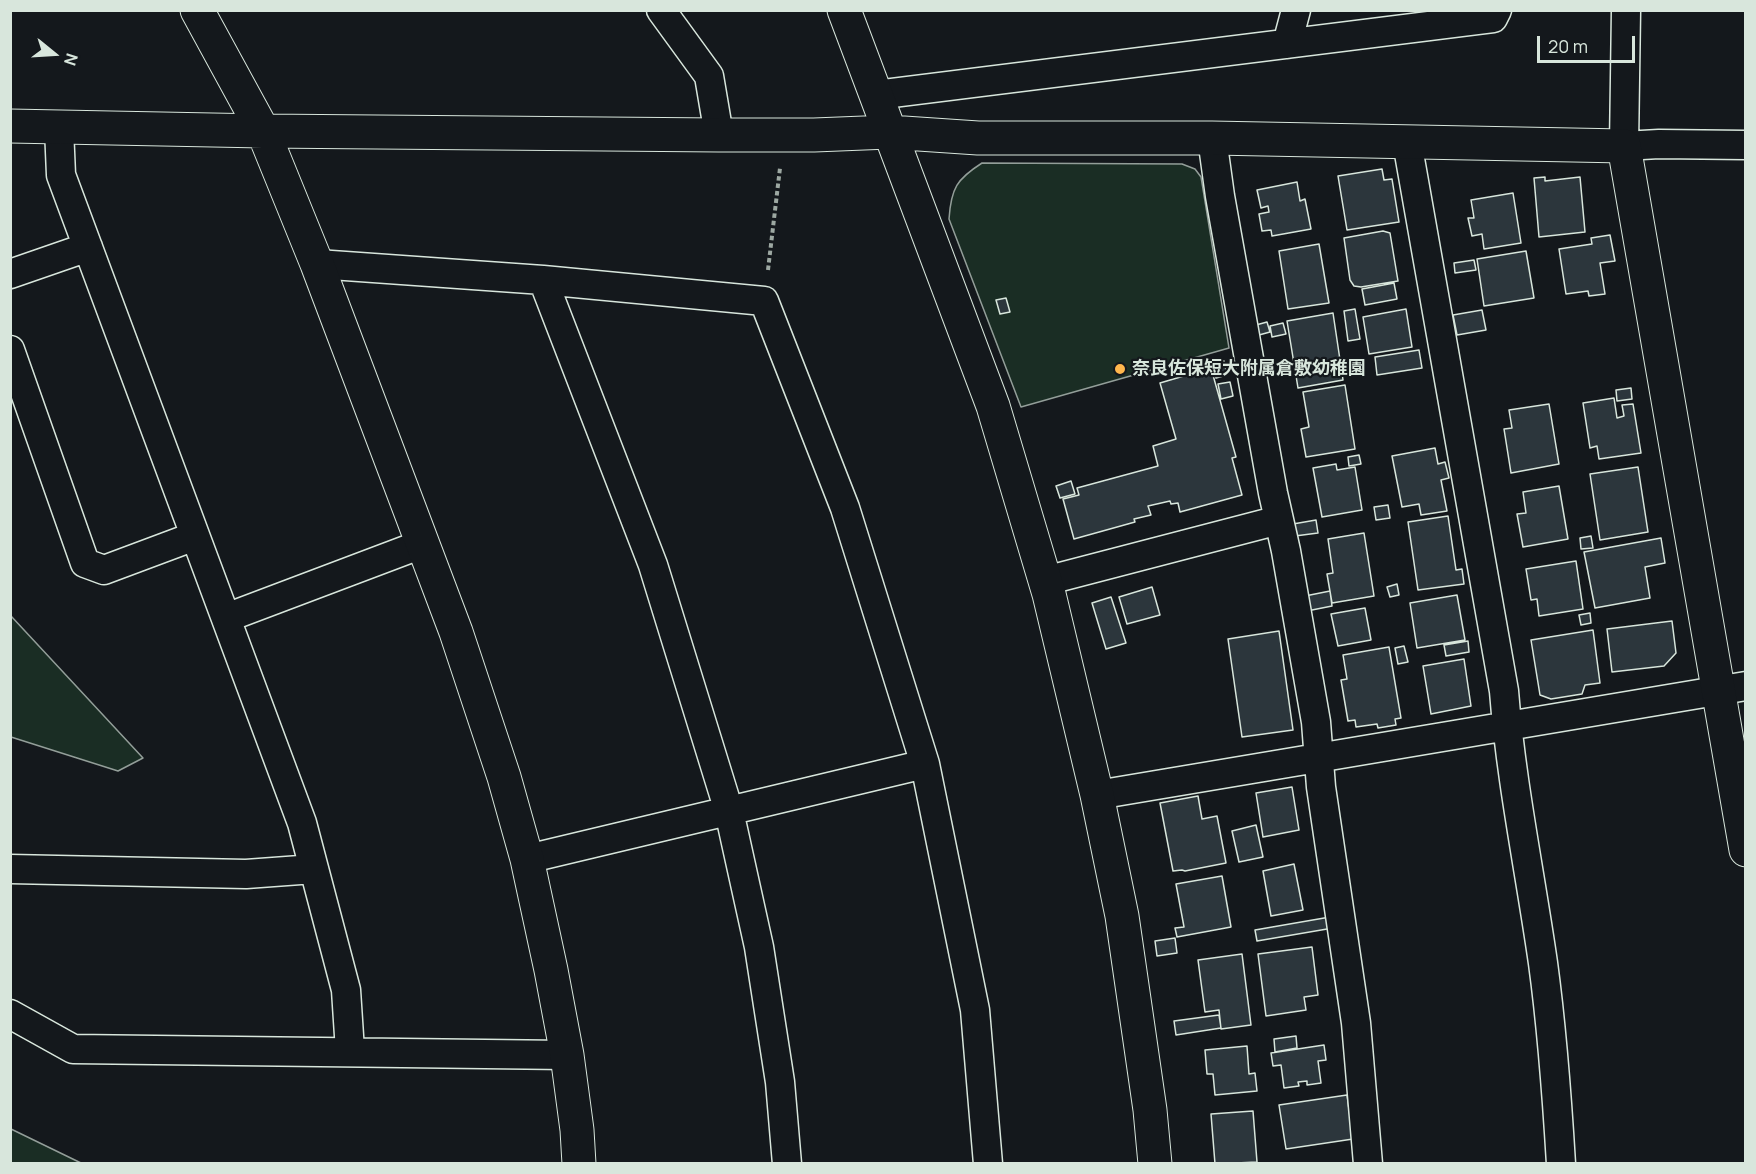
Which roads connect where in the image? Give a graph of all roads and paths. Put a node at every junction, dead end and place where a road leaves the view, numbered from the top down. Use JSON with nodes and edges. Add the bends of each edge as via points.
{"nodes":[{"id":1,"x":197,"y":10,"type":"edge"},
{"id":2,"x":661,"y":10,"type":"edge"},
{"id":3,"x":844,"y":10,"type":"edge"},
{"id":4,"x":1296,"y":10,"type":"edge"},
{"id":5,"x":1497,"y":10,"type":"edge"},
{"id":6,"x":1626,"y":10,"type":"edge"},
{"id":7,"x":1287,"y":44,"type":"junction"},
{"id":8,"x":876,"y":95,"type":"junction"},
{"id":9,"x":10,"y":126,"type":"edge"},
{"id":10,"x":59,"y":128,"type":"junction"},
{"id":11,"x":264,"y":131,"type":"junction"},
{"id":12,"x":890,"y":132,"type":"junction"},
{"id":13,"x":719,"y":135,"type":"junction"},
{"id":14,"x":1212,"y":138,"type":"junction"},
{"id":15,"x":1407,"y":142,"type":"junction"},
{"id":16,"x":1746,"y":145,"type":"edge"},
{"id":17,"x":1624,"y":146,"type":"junction"},
{"id":18,"x":781,"y":160,"type":"dead end"},
{"id":19,"x":88,"y":247,"type":"junction"},
{"id":20,"x":317,"y":264,"type":"junction"},
{"id":21,"x":10,"y":274,"type":"edge"},
{"id":22,"x":543,"y":280,"type":"junction"},
{"id":23,"x":764,"y":301,"type":"junction"},
{"id":24,"x":10,"y":350,"type":"edge"},
{"id":25,"x":1279,"y":520,"type":"junction"},
{"id":26,"x":195,"y":536,"type":"junction"},
{"id":27,"x":422,"y":544,"type":"junction"},
{"id":28,"x":1045,"y":580,"type":"junction"},
{"id":29,"x":226,"y":618,"type":"junction"},
{"id":30,"x":1732,"y":688,"type":"edge"},
{"id":31,"x":1507,"y":727,"type":"junction"},
{"id":32,"x":1319,"y":758,"type":"junction"},
{"id":33,"x":925,"y":764,"type":"junction"},
{"id":34,"x":1097,"y":795,"type":"junction"},
{"id":35,"x":729,"y":811,"type":"junction"},
{"id":36,"x":1744,"y":831,"type":"edge"},
{"id":37,"x":527,"y":859,"type":"junction"},
{"id":38,"x":10,"y":869,"type":"edge"},
{"id":39,"x":314,"y":869,"type":"junction"},
{"id":40,"x":10,"y":1014,"type":"edge"},
{"id":41,"x":350,"y":1052,"type":"junction"},
{"id":42,"x":567,"y":1055,"type":"junction"},
{"id":43,"x":579,"y":1164,"type":"edge"},
{"id":44,"x":787,"y":1164,"type":"edge"},
{"id":45,"x":988,"y":1164,"type":"edge"},
{"id":46,"x":1155,"y":1164,"type":"edge"},
{"id":47,"x":1368,"y":1164,"type":"edge"},
{"id":48,"x":1561,"y":1164,"type":"edge"}],
"edges":[{"from":1,"to":11,"type":"street"},
{"from":2,"to":13,"type":"street","via":[[709,76]]},
{"from":3,"to":8,"type":"street"},
{"from":4,"to":7,"type":"street"},
{"from":5,"to":7,"type":"street","via":[[1493,18]]},
{"from":6,"to":17,"type":"street"},
{"from":7,"to":8,"type":"street"},
{"from":8,"to":12,"type":"street"},
{"from":9,"to":10,"type":"street"},
{"from":10,"to":11,"type":"street"},
{"from":10,"to":19,"type":"street","via":[[61,175]]},
{"from":11,"to":13,"type":"street"},
{"from":11,"to":20,"type":"street"},
{"from":12,"to":13,"type":"street"},
{"from":12,"to":14,"type":"street","via":[[978,138]]},
{"from":12,"to":28,"type":"street","via":[[993,406]]},
{"from":14,"to":15,"type":"street"},
{"from":14,"to":25,"type":"street"},
{"from":15,"to":17,"type":"street"},
{"from":15,"to":31,"type":"street","via":[[1504,691]]},
{"from":16,"to":17,"type":"street"},
{"from":17,"to":30,"type":"street"},
{"from":18,"to":23,"type":"path"},
{"from":19,"to":21,"type":"street"},
{"from":19,"to":26,"type":"street"},
{"from":20,"to":22,"type":"street"},
{"from":20,"to":27,"type":"street"},
{"from":22,"to":23,"type":"street"},
{"from":22,"to":35,"type":"street","via":[[653,565]]},
{"from":23,"to":33,"type":"street","via":[[845,507]]},
{"from":24,"to":26,"type":"street","via":[[85,562],[104,570]]},
{"from":25,"to":28,"type":"street"},
{"from":25,"to":32,"type":"street","via":[[1316,722]]},
{"from":26,"to":29,"type":"street"},
{"from":27,"to":29,"type":"street"},
{"from":27,"to":37,"type":"street","via":[[456,632]]},
{"from":28,"to":34,"type":"street"},
{"from":29,"to":39,"type":"street","via":[[302,823]]},
{"from":30,"to":31,"type":"street"},
{"from":30,"to":36,"type":"street"},
{"from":31,"to":32,"type":"street"},
{"from":31,"to":48,"type":"street","via":[[1543,965]]},
{"from":32,"to":34,"type":"street"},
{"from":32,"to":47,"type":"street","via":[[1356,1023]]},
{"from":33,"to":35,"type":"street"},
{"from":33,"to":45,"type":"street","via":[[975,1010]]},
{"from":34,"to":46,"type":"street","via":[[1122,916]]},
{"from":35,"to":37,"type":"street"},
{"from":35,"to":44,"type":"street","via":[[759,947],[780,1082]]},
{"from":37,"to":42,"type":"street"},
{"from":38,"to":39,"type":"street","via":[[246,874]]},
{"from":39,"to":41,"type":"street","via":[[346,990]]},
{"from":40,"to":41,"type":"street","via":[[73,1049]]},
{"from":41,"to":42,"type":"street"},
{"from":42,"to":43,"type":"street"}]}
